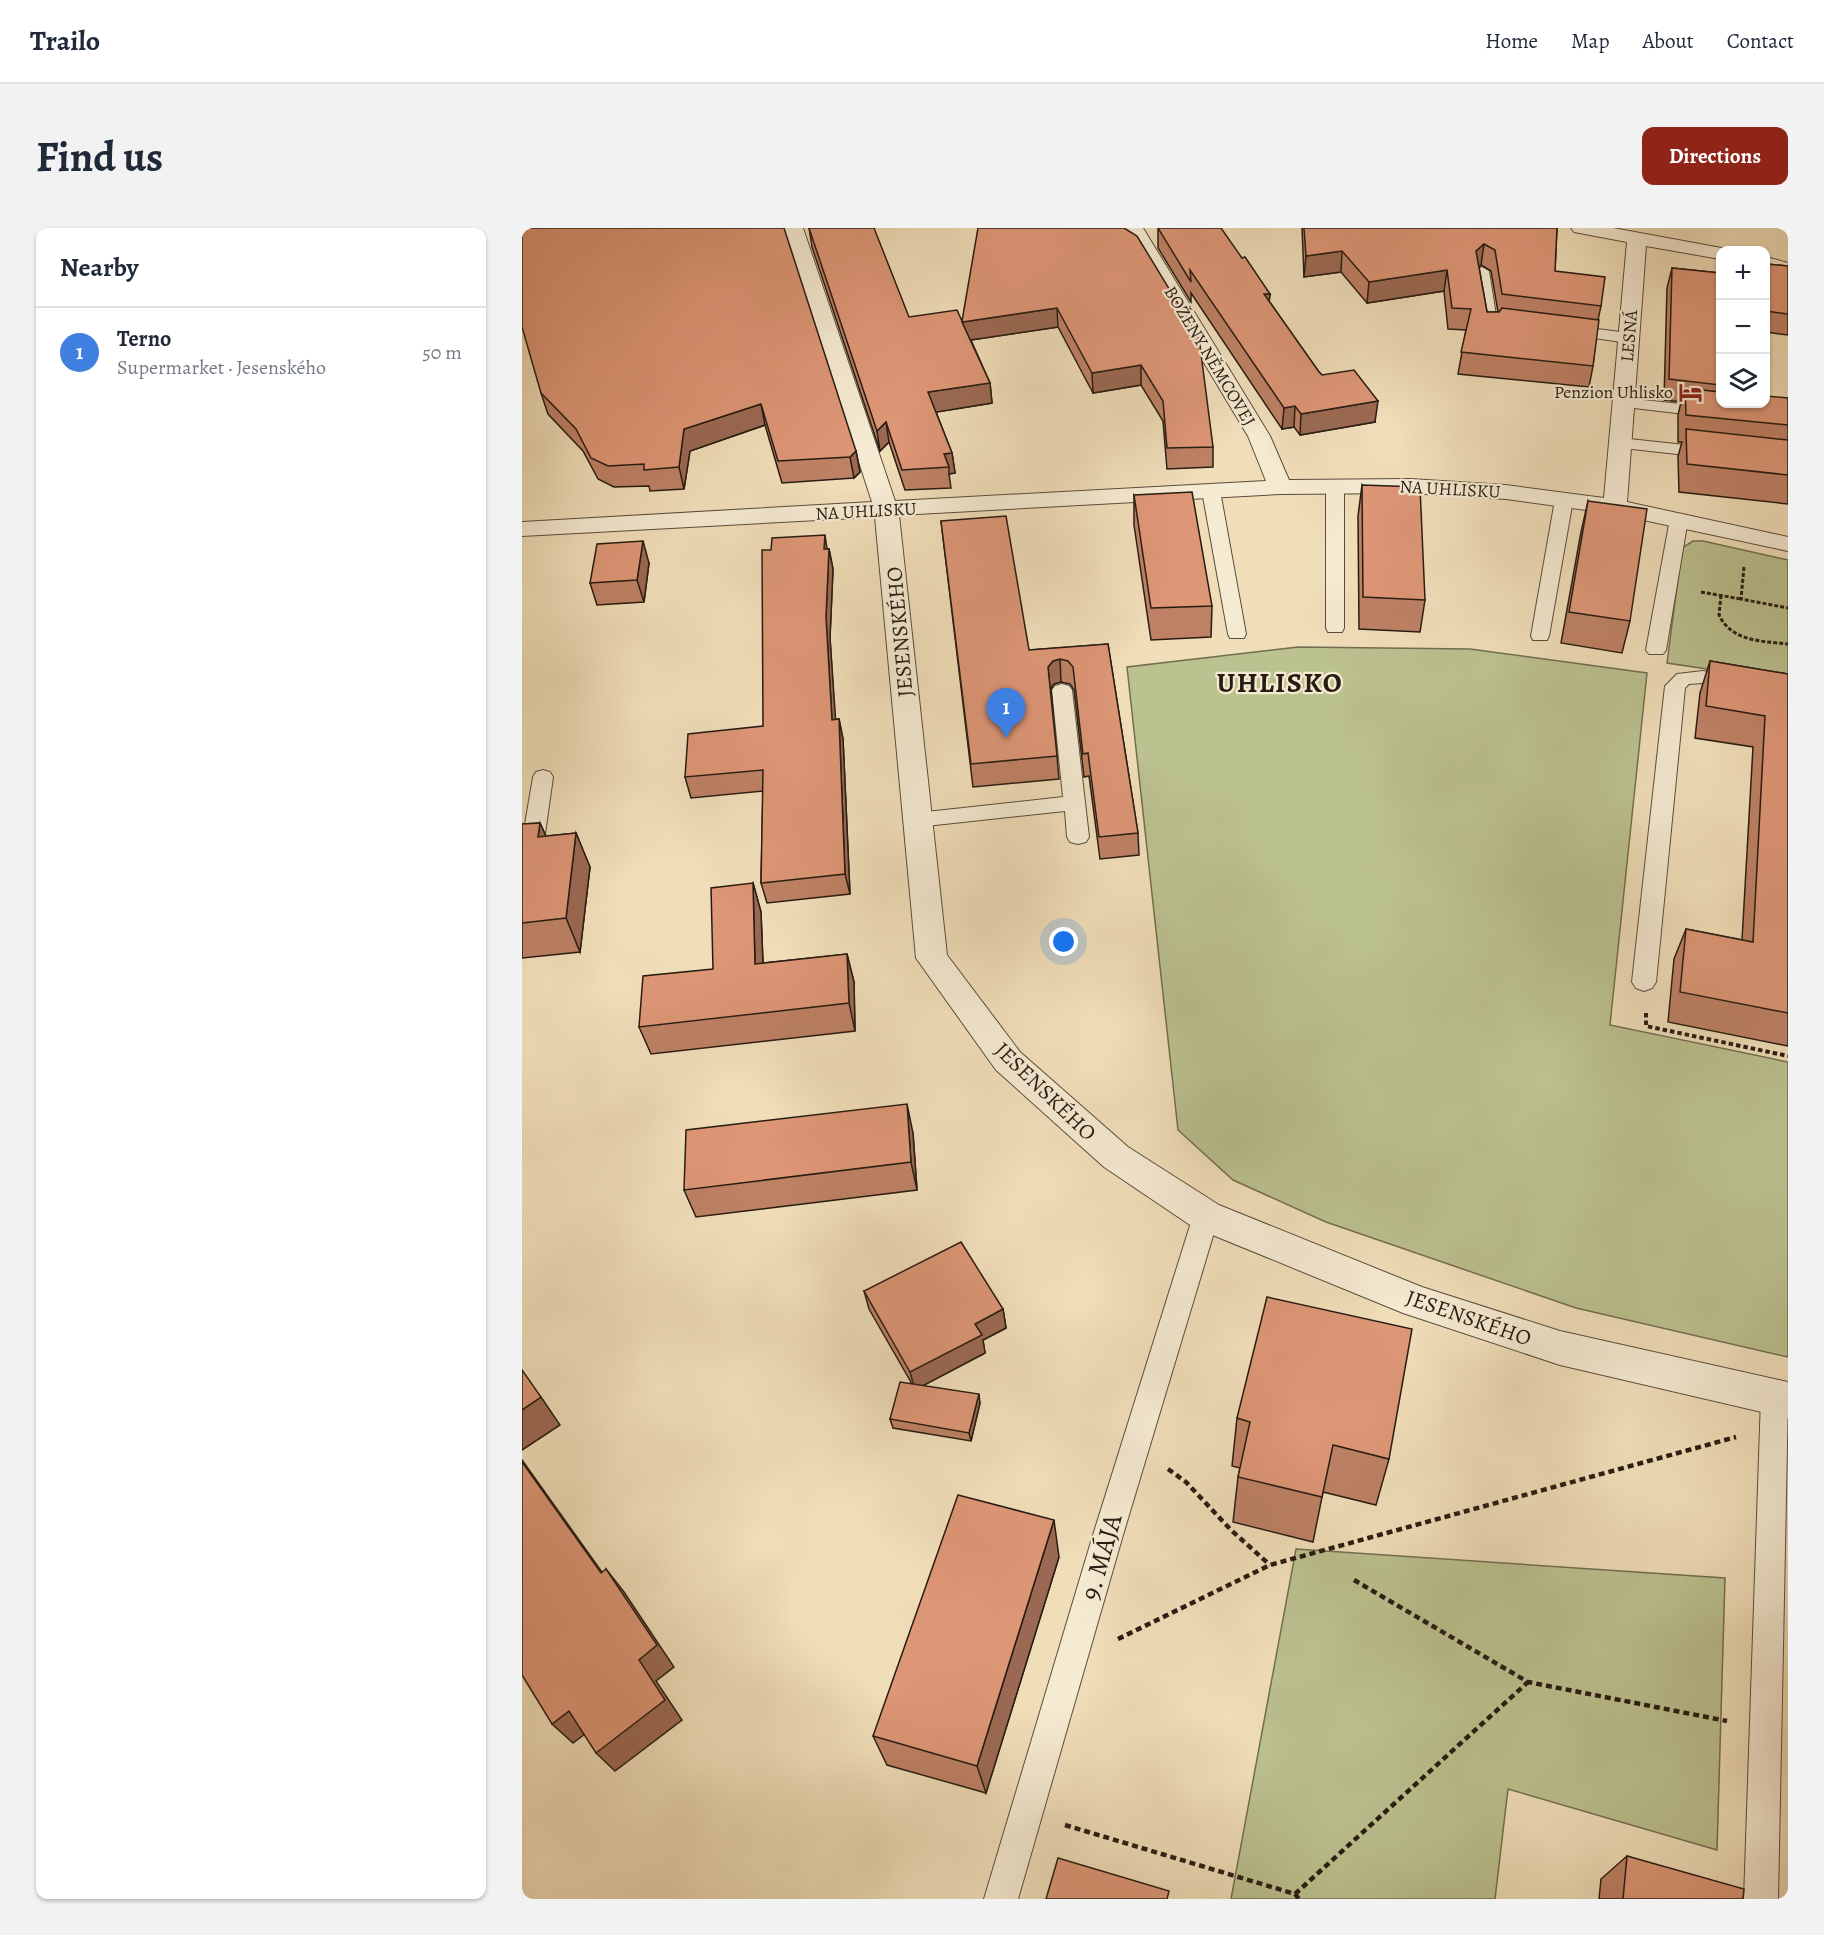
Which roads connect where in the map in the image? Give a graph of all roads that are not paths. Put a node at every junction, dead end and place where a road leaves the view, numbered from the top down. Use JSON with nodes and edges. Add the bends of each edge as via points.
{"nodes":[{"id":1,"x":793,"y":228,"type":"edge"},
{"id":2,"x":1133,"y":228,"type":"edge"},
{"id":3,"x":1594,"y":229,"type":"edge"},
{"id":4,"x":1637,"y":237,"type":"junction"},
{"id":5,"x":1716,"y":252,"type":"edge"},
{"id":6,"x":1770,"y":264,"type":"edge"},
{"id":7,"x":1788,"y":269,"type":"edge"},
{"id":8,"x":1482,"y":271,"type":"edge"},
{"id":9,"x":1493,"y":324,"type":"edge"},
{"id":10,"x":1547,"y":328,"type":"edge"},
{"id":11,"x":1629,"y":338,"type":"junction"},
{"id":12,"x":1623,"y":403,"type":"junction"},
{"id":13,"x":1728,"y":414,"type":"edge"},
{"id":14,"x":1620,"y":443,"type":"junction"},
{"id":15,"x":1731,"y":455,"type":"edge"},
{"id":16,"x":1335,"y":486,"type":"junction"},
{"id":17,"x":1281,"y":487,"type":"junction"},
{"id":18,"x":1211,"y":491,"type":"junction"},
{"id":19,"x":1564,"y":500,"type":"junction"},
{"id":20,"x":1615,"y":507,"type":"junction"},
{"id":21,"x":886,"y":510,"type":"junction"},
{"id":22,"x":1679,"y":519,"type":"junction"},
{"id":23,"x":523,"y":521,"type":"edge"},
{"id":24,"x":1788,"y":544,"type":"edge"},
{"id":25,"x":1335,"y":628,"type":"dead end"},
{"id":26,"x":1237,"y":634,"type":"dead end"},
{"id":27,"x":1540,"y":636,"type":"dead end"},
{"id":28,"x":1656,"y":650,"type":"dead end"},
{"id":29,"x":1062,"y":690,"type":"dead end"},
{"id":30,"x":1788,"y":690,"type":"edge"},
{"id":31,"x":543,"y":777,"type":"dead end"},
{"id":32,"x":1075,"y":803,"type":"junction"},
{"id":33,"x":917,"y":820,"type":"junction"},
{"id":34,"x":1078,"y":837,"type":"dead end"},
{"id":35,"x":522,"y":850,"type":"edge"},
{"id":36,"x":1644,"y":982,"type":"road end"},
{"id":37,"x":1206,"y":1216,"type":"junction"},
{"id":38,"x":1779,"y":1408,"type":"edge"},
{"id":39,"x":1001,"y":1899,"type":"edge"},
{"id":40,"x":1761,"y":1899,"type":"edge"}],
"edges":[{"from":1,"to":21,"type":"street","name":"JESENSKÉHO"},
{"from":2,"to":17,"type":"street","name":"BOŽENY NĚMCOVEJ","via":[[1242,407]]},
{"from":3,"to":4,"type":"street"},
{"from":4,"to":5,"type":"street"},
{"from":4,"to":11,"type":"street","name":"LESNÁ"},
{"from":6,"to":7,"type":"street"},
{"from":8,"to":9,"type":"lane"},
{"from":10,"to":11,"type":"lane"},
{"from":11,"to":12,"type":"street","name":"LESNÁ"},
{"from":12,"to":13,"type":"lane"},
{"from":12,"to":14,"type":"street","name":"LESNÁ"},
{"from":14,"to":15,"type":"lane"},
{"from":14,"to":20,"type":"street","name":"LESNÁ"},
{"from":16,"to":17,"type":"street","name":"NA UHLISKU"},
{"from":16,"to":19,"type":"street","name":"NA UHLISKU","via":[[1455,488]]},
{"from":16,"to":25,"type":"lane"},
{"from":17,"to":18,"type":"street","name":"NA UHLISKU"},
{"from":18,"to":21,"type":"street","name":"NA UHLISKU"},
{"from":18,"to":26,"type":"lane"},
{"from":19,"to":20,"type":"street","name":"NA UHLISKU"},
{"from":19,"to":27,"type":"lane"},
{"from":20,"to":22,"type":"street","name":"NA UHLISKU"},
{"from":21,"to":23,"type":"street","name":"NA UHLISKU"},
{"from":21,"to":33,"type":"street","name":"JESENSKÉHO"},
{"from":22,"to":24,"type":"street","name":"NA UHLISKU"},
{"from":22,"to":28,"type":"lane"},
{"from":29,"to":32,"type":"lane"},
{"from":30,"to":36,"type":"lane","via":[[1703,677],[1684,678],[1675,686]]},
{"from":31,"to":35,"type":"lane","via":[[532,848]]},
{"from":32,"to":33,"type":"lane"},
{"from":32,"to":34,"type":"lane"},
{"from":33,"to":37,"type":"street","name":"JESENSKÉHO","via":[[932,958],[1008,1061],[1116,1157]]},
{"from":37,"to":38,"type":"street","name":"JESENSKÉHO","via":[[1416,1300],[1560,1348]]},
{"from":37,"to":39,"type":"lane","name":"9. MÁJA"},
{"from":38,"to":40,"type":"lane"}]}
